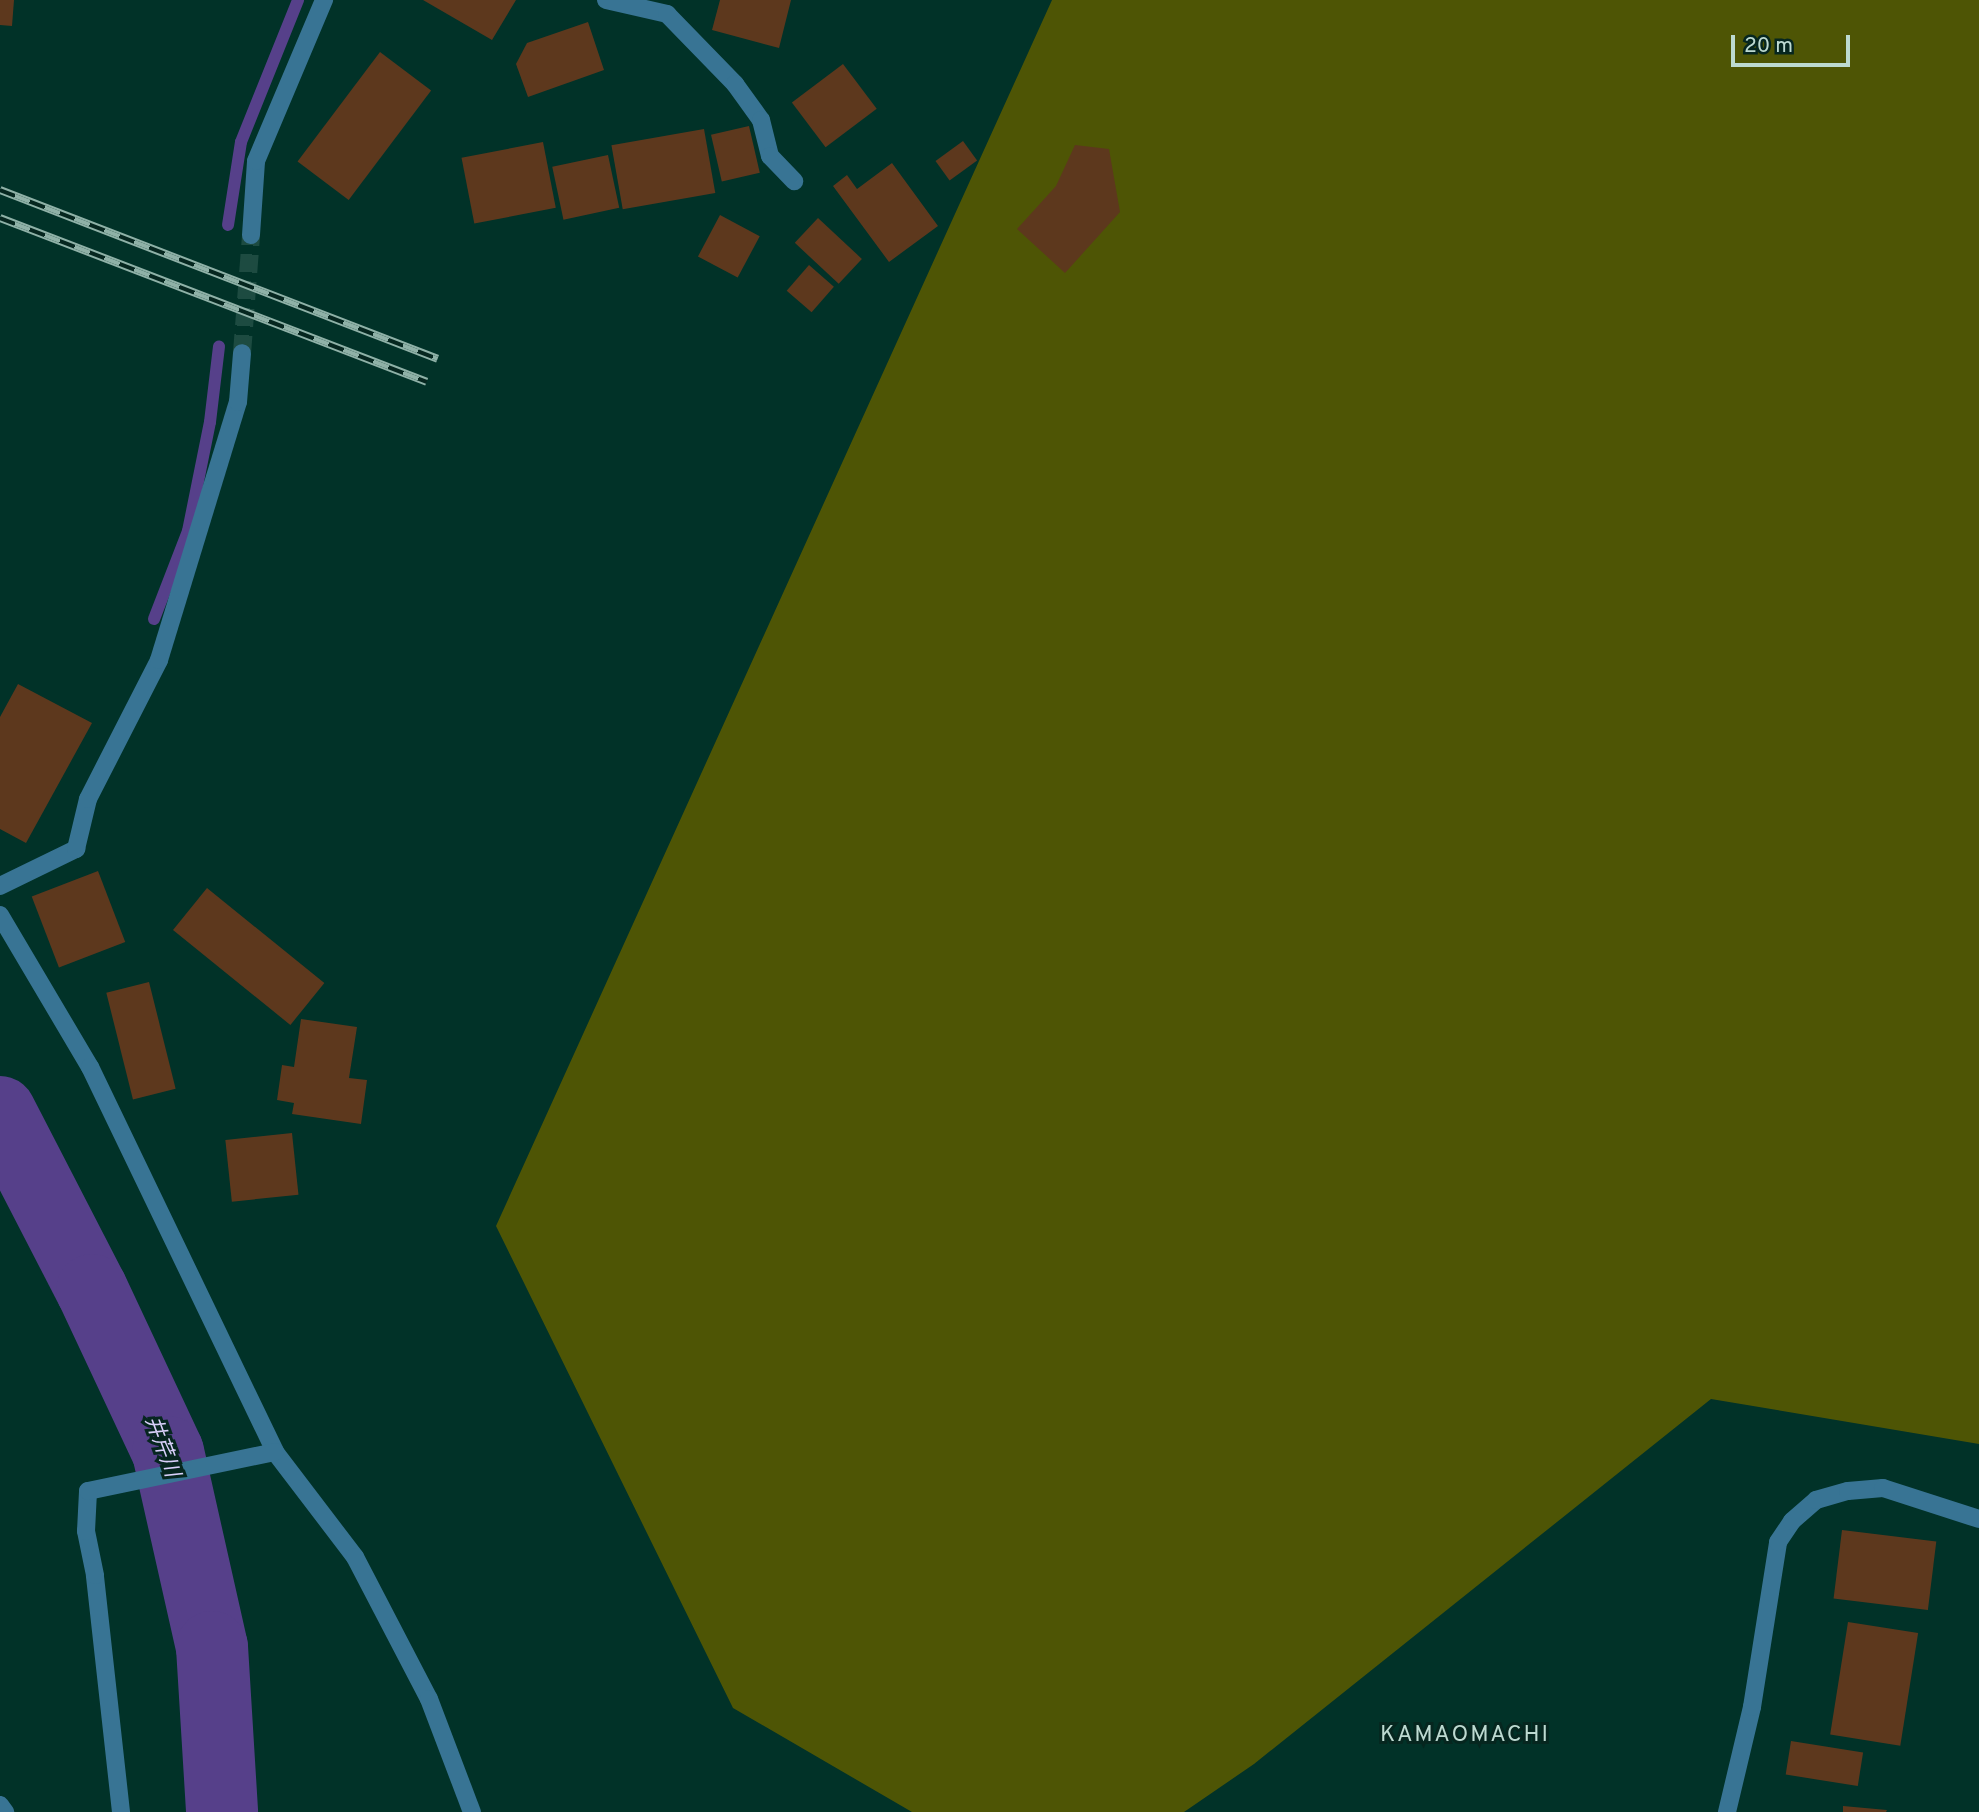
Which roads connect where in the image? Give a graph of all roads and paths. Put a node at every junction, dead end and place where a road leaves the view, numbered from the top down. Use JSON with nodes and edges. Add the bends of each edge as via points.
{"nodes":[{"id":1,"x":324,"y":0,"type":"edge"},
{"id":2,"x":606,"y":0,"type":"edge"},
{"id":3,"x":794,"y":181,"type":"dead end"},
{"id":4,"x":251,"y":235,"type":"tunnel mouth"},
{"id":5,"x":242,"y":353,"type":"tunnel mouth"},
{"id":6,"x":0,"y":886,"type":"edge"},
{"id":7,"x":0,"y":915,"type":"edge"},
{"id":8,"x":275,"y":1452,"type":"junction"},
{"id":9,"x":1979,"y":1519,"type":"edge"},
{"id":10,"x":0,"y":1805,"type":"edge"},
{"id":11,"x":5,"y":1812,"type":"edge"},
{"id":12,"x":121,"y":1812,"type":"edge"},
{"id":13,"x":472,"y":1812,"type":"edge"},
{"id":14,"x":1727,"y":1812,"type":"edge"}],
"edges":[{"from":1,"to":4,"type":"street","via":[[256,161]]},
{"from":2,"to":3,"type":"street","via":[[667,14],[735,83],[761,120],[770,156]]},
{"from":5,"to":6,"type":"street","via":[[238,402],[159,660],[88,799],[76,849]]},
{"from":7,"to":8,"type":"street","via":[[90,1067]]},
{"from":8,"to":12,"type":"street","via":[[88,1491],[86,1531]]},
{"from":8,"to":13,"type":"street","via":[[355,1557],[429,1699]]},
{"from":9,"to":14,"type":"street","via":[[1883,1488],[1816,1500],[1792,1521],[1778,1542],[1752,1707]]},
{"from":10,"to":11,"type":"street"}]}
